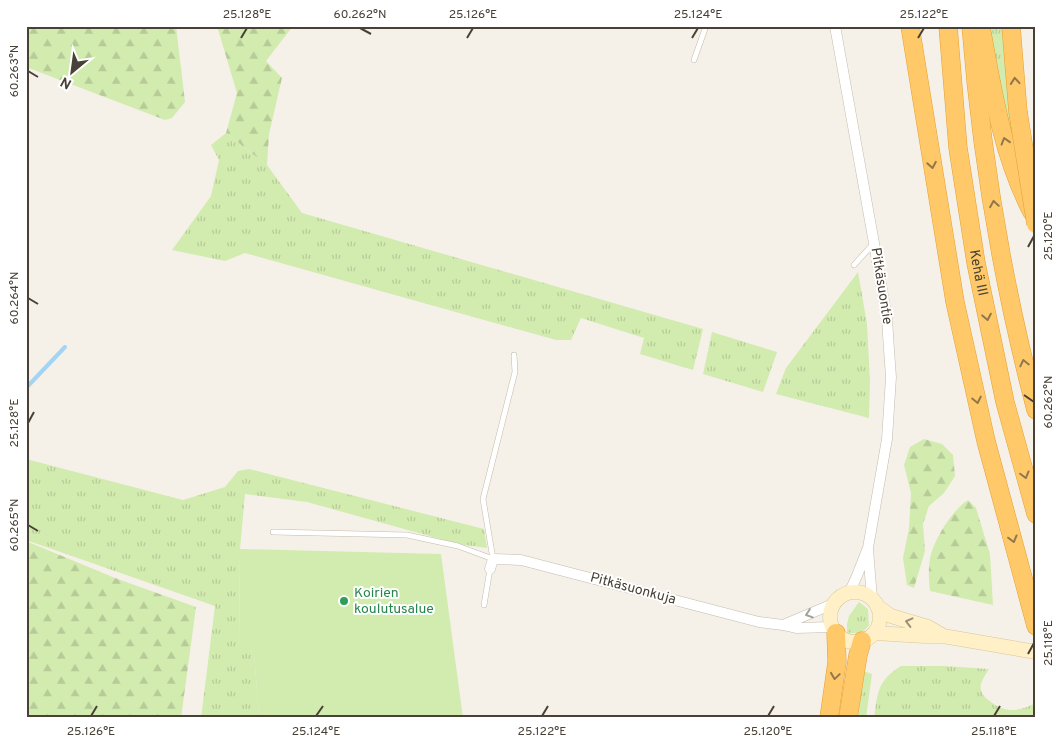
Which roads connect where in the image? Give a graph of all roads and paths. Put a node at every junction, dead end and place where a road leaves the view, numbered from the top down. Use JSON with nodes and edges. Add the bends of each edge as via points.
{"nodes":[{"id":1,"x":706,"y":26,"type":"edge"},
{"id":2,"x":835,"y":26,"type":"edge"},
{"id":3,"x":900,"y":26,"type":"edge"},
{"id":4,"x":910,"y":26,"type":"edge"},
{"id":5,"x":937,"y":26,"type":"edge"},
{"id":6,"x":948,"y":26,"type":"edge"},
{"id":7,"x":971,"y":26,"type":"edge"},
{"id":8,"x":981,"y":26,"type":"edge"},
{"id":9,"x":1012,"y":26,"type":"edge"},
{"id":10,"x":694,"y":60,"type":"dead end"},
{"id":11,"x":924,"y":116,"type":"junction"},
{"id":12,"x":958,"y":148,"type":"junction"},
{"id":13,"x":1036,"y":219,"type":"edge"},
{"id":14,"x":1036,"y":224,"type":"edge"},
{"id":15,"x":874,"y":243,"type":"junction"},
{"id":16,"x":854,"y":265,"type":"dead end"},
{"id":17,"x":514,"y":355,"type":"dead end"},
{"id":18,"x":1036,"y":410,"type":"edge"},
{"id":19,"x":1036,"y":514,"type":"edge"},
{"id":20,"x":273,"y":532,"type":"dead end"},
{"id":21,"x":868,"y":548,"type":"junction"},
{"id":22,"x":493,"y":559,"type":"junction"},
{"id":23,"x":490,"y":570,"type":"joint"},
{"id":24,"x":848,"y":594,"type":"junction"},
{"id":25,"x":875,"y":602,"type":"junction"},
{"id":26,"x":835,"y":603,"type":"junction"},
{"id":27,"x":484,"y":605,"type":"dead end"},
{"id":28,"x":1035,"y":622,"type":"edge"},
{"id":29,"x":783,"y":625,"type":"junction"},
{"id":30,"x":834,"y":630,"type":"junction"},
{"id":31,"x":943,"y":636,"type":"junction"},
{"id":32,"x":868,"y":637,"type":"junction"},
{"id":33,"x":1036,"y":652,"type":"edge"},
{"id":34,"x":829,"y":718,"type":"edge"},
{"id":35,"x":848,"y":718,"type":"edge"}],
"edges":[{"from":1,"to":10,"type":"lane"},
{"from":2,"to":15,"type":"street","name":"Pitkäsuontie"},
{"from":3,"to":11,"type":"highway"},
{"from":4,"to":11,"type":"highway"},
{"from":5,"to":12,"type":"highway","via":[[947,107]]},
{"from":6,"to":12,"type":"highway","name":"Kehä III"},
{"from":18,"to":7,"type":"highway","name":"Kehä III","one_way":true,"via":[[1002,255],[982,131]]},
{"from":13,"to":8,"type":"highway","one_way":true,"via":[[1019,184],[1000,126]]},
{"from":14,"to":9,"type":"highway","one_way":true,"bridge":true,"via":[[1018,112]]},
{"from":11,"to":28,"type":"highway","one_way":true,"via":[[958,311],[986,441]]},
{"from":12,"to":19,"type":"highway","name":"Kehä III","one_way":true,"via":[[994,352]]},
{"from":15,"to":16,"type":"lane"},
{"from":15,"to":21,"type":"street","name":"Pitkäsuontie","via":[[887,319],[891,377],[887,439]]},
{"from":17,"to":22,"type":"lane","via":[[515,372],[484,499]]},
{"from":20,"to":22,"type":"lane","via":[[407,535],[458,546]]},
{"from":21,"to":24,"type":"street","name":"Pitkäsuontie"},
{"from":21,"to":25,"type":"street","name":"Pitkäsuontie"},
{"from":22,"to":23,"type":"street"},
{"from":22,"to":29,"type":"street","name":"Pitkäsuonkuja","via":[[521,560],[746,619]]},
{"from":23,"to":27,"type":"lane"},
{"from":24,"to":25,"type":"main road","via":[[865,595]]},
{"from":24,"to":26,"type":"main road"},
{"from":31,"to":25,"type":"main road","one_way":true,"via":[[928,627],[892,616]]},
{"from":25,"to":32,"type":"main road","via":[[880,620]]},
{"from":26,"to":29,"type":"street","one_way":true},
{"from":26,"to":30,"type":"main road","via":[[830,619]]},
{"from":29,"to":30,"type":"street","name":"Pitkäsuonkuja"},
{"from":30,"to":32,"type":"main road","via":[[844,640],[853,642]]},
{"from":30,"to":34,"type":"highway","one_way":true,"via":[[838,647]]},
{"from":31,"to":32,"type":"main road"},
{"from":31,"to":33,"type":"main road"},
{"from":32,"to":35,"type":"highway","via":[[858,655]]}]}
